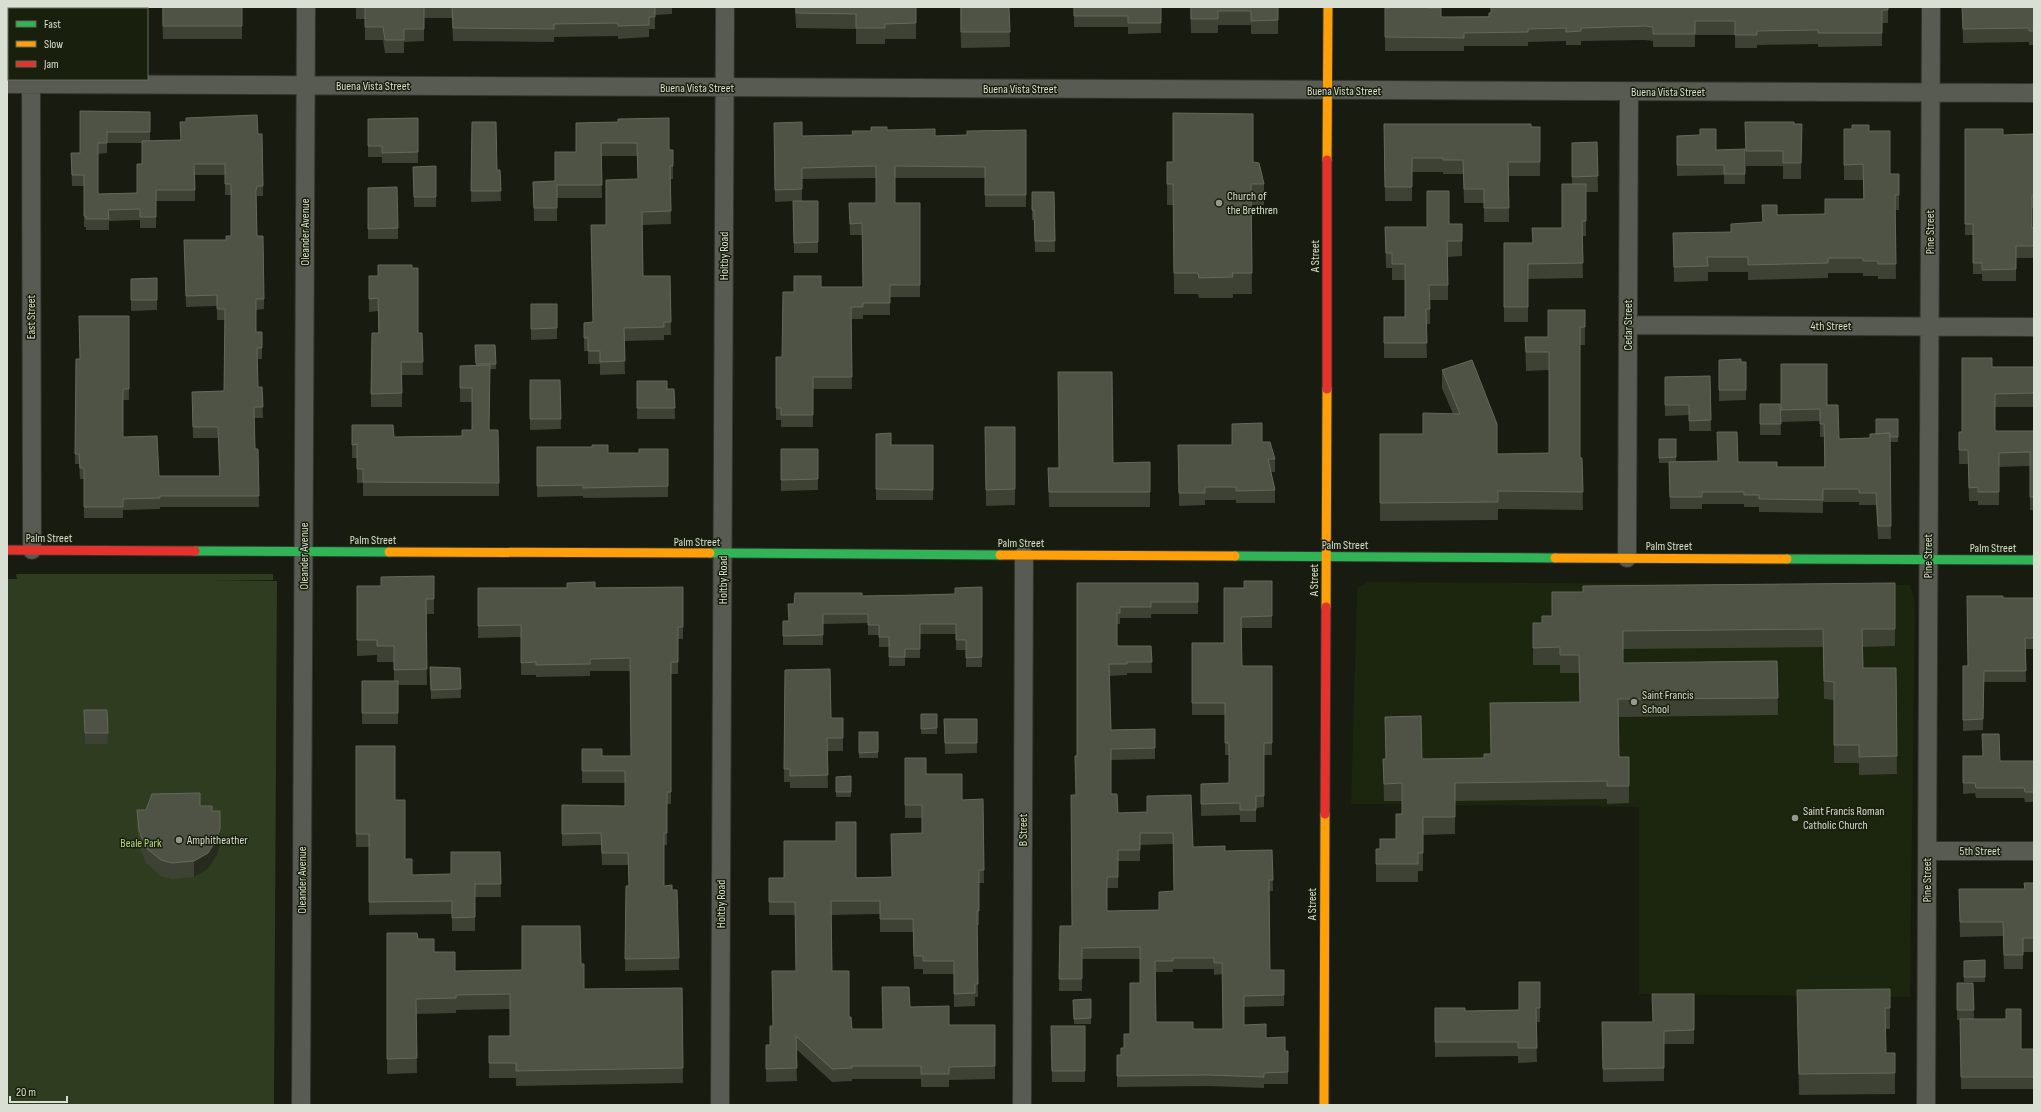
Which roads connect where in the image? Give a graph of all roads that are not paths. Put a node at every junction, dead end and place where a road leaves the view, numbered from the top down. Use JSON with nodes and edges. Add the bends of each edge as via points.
{"nodes":[{"id":1,"x":306,"y":7,"type":"edge"},
{"id":2,"x":725,"y":7,"type":"edge"},
{"id":3,"x":1328,"y":7,"type":"edge"},
{"id":4,"x":1931,"y":7,"type":"edge"},
{"id":5,"x":7,"y":84,"type":"edge"},
{"id":6,"x":31,"y":84,"type":"junction"},
{"id":7,"x":306,"y":85,"type":"junction"},
{"id":8,"x":725,"y":88,"type":"junction"},
{"id":9,"x":1328,"y":90,"type":"junction"},
{"id":10,"x":1629,"y":92,"type":"junction"},
{"id":11,"x":1930,"y":93,"type":"junction"},
{"id":12,"x":2034,"y":93,"type":"edge"},
{"id":13,"x":1628,"y":325,"type":"junction"},
{"id":14,"x":1929,"y":326,"type":"junction"},
{"id":15,"x":2034,"y":327,"type":"edge"},
{"id":16,"x":7,"y":550,"type":"edge"},
{"id":17,"x":32,"y":550,"type":"junction"},
{"id":18,"x":304,"y":552,"type":"junction"},
{"id":19,"x":723,"y":554,"type":"junction"},
{"id":20,"x":1024,"y":555,"type":"junction"},
{"id":21,"x":1326,"y":557,"type":"junction"},
{"id":22,"x":1627,"y":558,"type":"junction"},
{"id":23,"x":1928,"y":559,"type":"junction"},
{"id":24,"x":2034,"y":560,"type":"edge"},
{"id":25,"x":1927,"y":850,"type":"junction"},
{"id":26,"x":2034,"y":851,"type":"edge"},
{"id":27,"x":301,"y":1105,"type":"edge"},
{"id":28,"x":720,"y":1105,"type":"edge"},
{"id":29,"x":1022,"y":1105,"type":"edge"},
{"id":30,"x":1324,"y":1105,"type":"edge"},
{"id":31,"x":1926,"y":1105,"type":"edge"}],
"edges":[{"from":1,"to":7,"type":"street","name":"Oleander Avenue"},
{"from":2,"to":8,"type":"street","name":"Holtby Road"},
{"from":3,"to":9,"type":"street","name":"A Street"},
{"from":4,"to":11,"type":"street","name":"Pine Street"},
{"from":5,"to":6,"type":"street","name":"Buena Vista Street"},
{"from":6,"to":7,"type":"street","name":"Buena Vista Street"},
{"from":6,"to":17,"type":"street","name":"East Street"},
{"from":7,"to":8,"type":"street","name":"Buena Vista Street"},
{"from":7,"to":18,"type":"street","name":"Oleander Avenue"},
{"from":8,"to":9,"type":"street","name":"Buena Vista Street"},
{"from":8,"to":19,"type":"street","name":"Holtby Road"},
{"from":9,"to":10,"type":"street","name":"Buena Vista Street"},
{"from":9,"to":21,"type":"street","name":"A Street"},
{"from":10,"to":11,"type":"street","name":"Buena Vista Street"},
{"from":10,"to":13,"type":"street","name":"Cedar Street"},
{"from":11,"to":12,"type":"street","name":"Buena Vista Street"},
{"from":11,"to":14,"type":"street","name":"Pine Street"},
{"from":13,"to":14,"type":"street","name":"4th Street"},
{"from":13,"to":22,"type":"street","name":"Cedar Street"},
{"from":14,"to":15,"type":"street","name":"4th Street"},
{"from":14,"to":23,"type":"street","name":"Pine Street"},
{"from":16,"to":17,"type":"street","name":"Palm Street"},
{"from":17,"to":18,"type":"street","name":"Palm Street"},
{"from":18,"to":19,"type":"street","name":"Palm Street"},
{"from":18,"to":27,"type":"street","name":"Oleander Avenue"},
{"from":19,"to":20,"type":"street","name":"Palm Street"},
{"from":19,"to":28,"type":"street","name":"Holtby Road"},
{"from":20,"to":21,"type":"street","name":"Palm Street"},
{"from":20,"to":29,"type":"street","name":"B Street"},
{"from":21,"to":22,"type":"street","name":"Palm Street"},
{"from":21,"to":30,"type":"street","name":"A Street"},
{"from":22,"to":23,"type":"street","name":"Palm Street"},
{"from":23,"to":24,"type":"street","name":"Palm Street"},
{"from":23,"to":25,"type":"street","name":"Pine Street"},
{"from":25,"to":26,"type":"street","name":"5th Street"},
{"from":25,"to":31,"type":"street","name":"Pine Street"}]}
